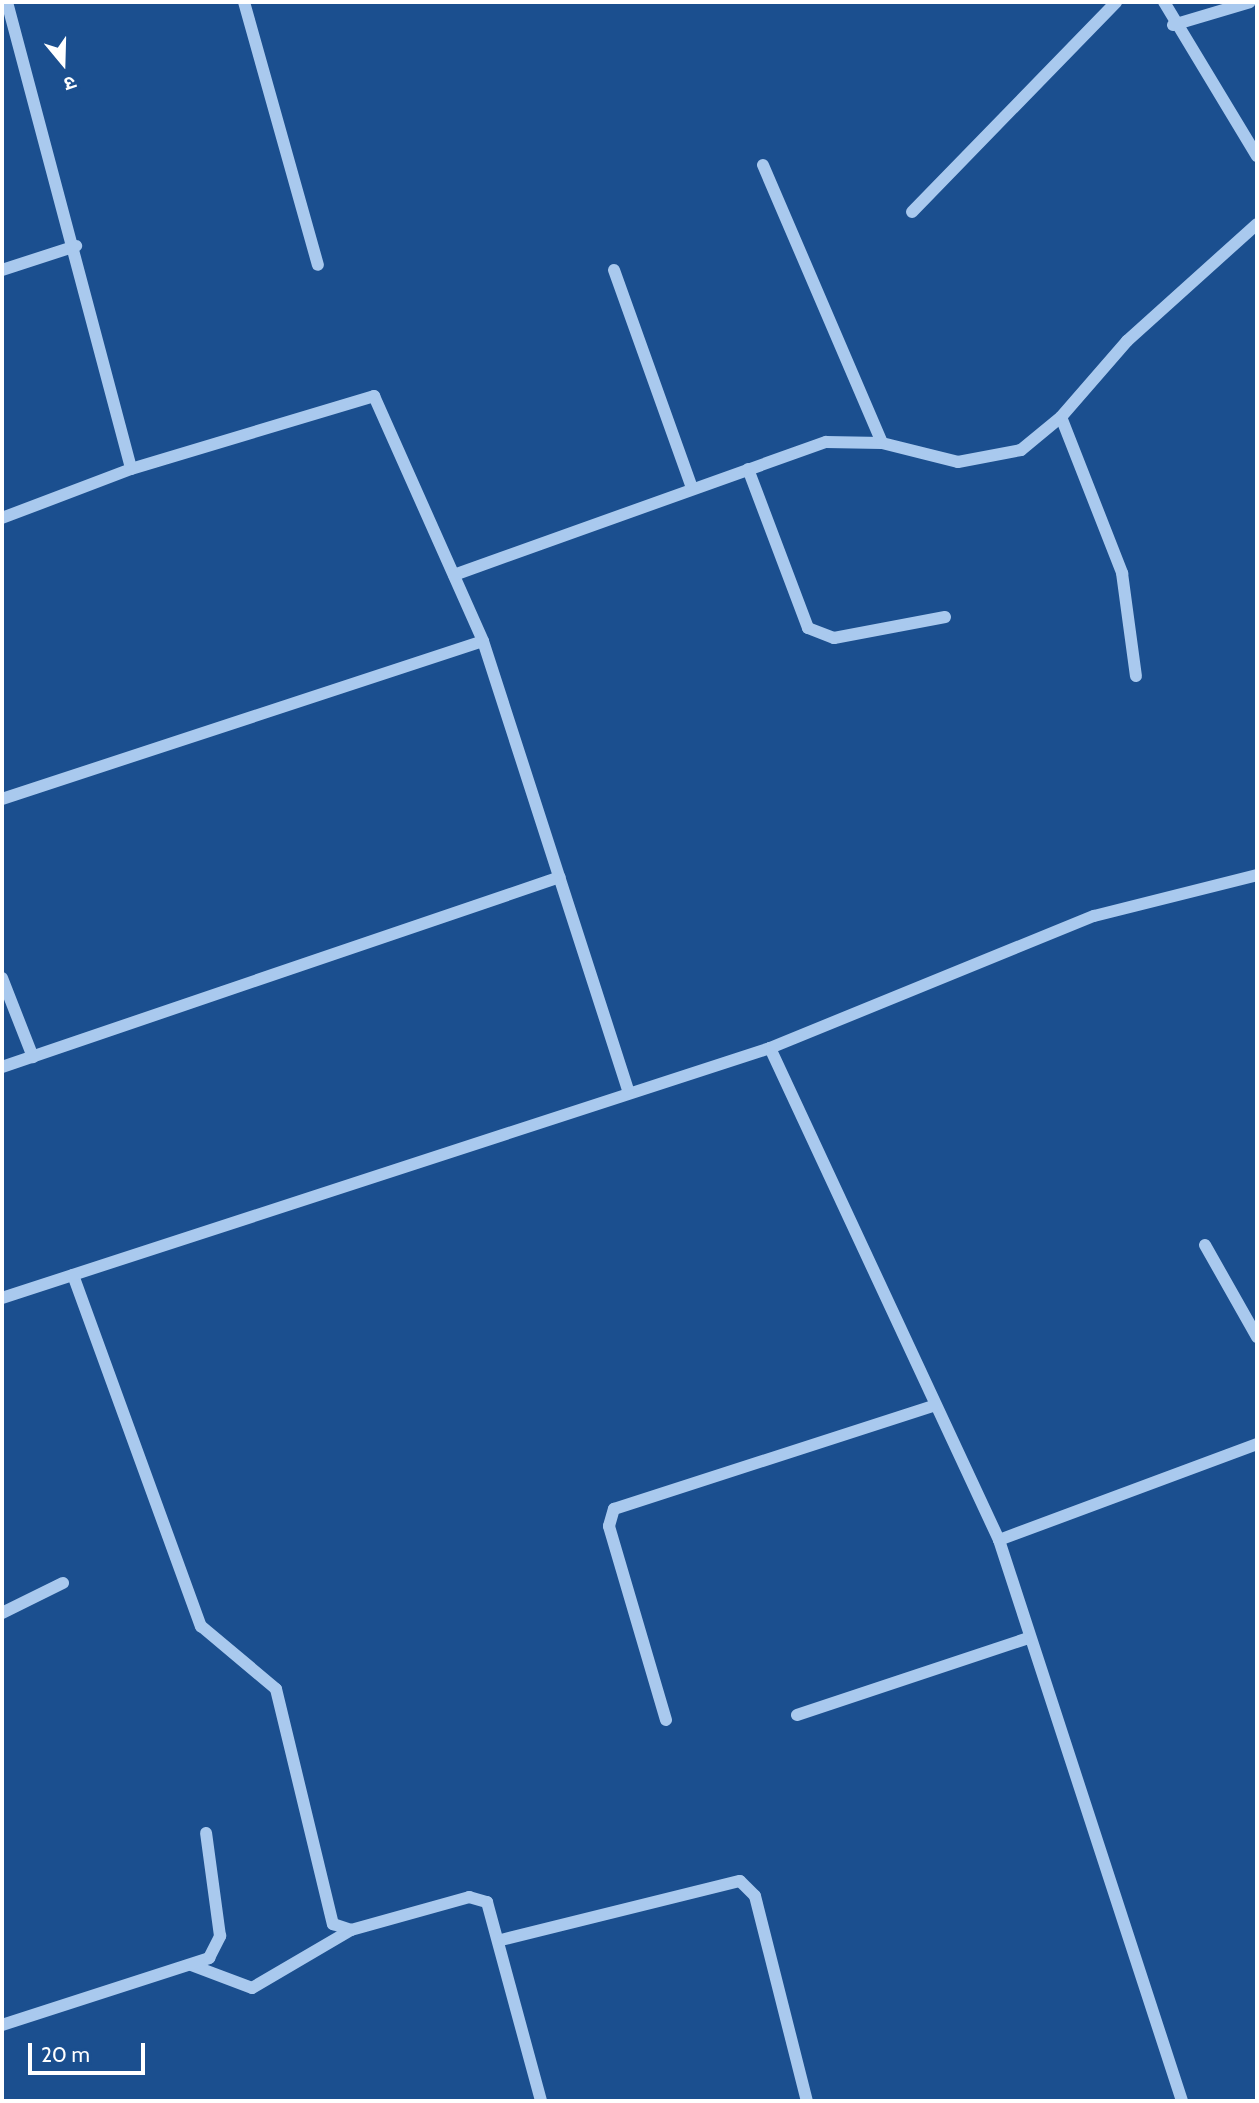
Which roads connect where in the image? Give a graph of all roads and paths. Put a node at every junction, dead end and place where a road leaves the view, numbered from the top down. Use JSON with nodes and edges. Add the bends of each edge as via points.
{"nodes":[{"id":1,"x":5,"y":2,"type":"edge"},
{"id":2,"x":244,"y":2,"type":"edge"},
{"id":3,"x":1116,"y":2,"type":"edge"},
{"id":4,"x":1164,"y":2,"type":"edge"},
{"id":5,"x":1250,"y":2,"type":"edge"},
{"id":6,"x":1173,"y":24,"type":"junction"},
{"id":7,"x":1257,"y":156,"type":"edge"},
{"id":8,"x":763,"y":165,"type":"dead end"},
{"id":9,"x":912,"y":212,"type":"dead end"},
{"id":10,"x":1257,"y":224,"type":"edge"},
{"id":11,"x":76,"y":246,"type":"junction"},
{"id":12,"x":318,"y":265,"type":"dead end"},
{"id":13,"x":2,"y":270,"type":"edge"},
{"id":14,"x":614,"y":270,"type":"dead end"},
{"id":15,"x":1061,"y":417,"type":"junction"},
{"id":16,"x":882,"y":443,"type":"junction"},
{"id":17,"x":131,"y":469,"type":"junction"},
{"id":18,"x":748,"y":469,"type":"junction"},
{"id":19,"x":692,"y":488,"type":"junction"},
{"id":20,"x":2,"y":518,"type":"edge"},
{"id":21,"x":454,"y":575,"type":"junction"},
{"id":22,"x":945,"y":617,"type":"dead end"},
{"id":23,"x":483,"y":641,"type":"junction"},
{"id":24,"x":1136,"y":676,"type":"dead end"},
{"id":25,"x":2,"y":799,"type":"edge"},
{"id":26,"x":1257,"y":875,"type":"edge"},
{"id":27,"x":560,"y":877,"type":"junction"},
{"id":28,"x":2,"y":978,"type":"edge"},
{"id":29,"x":770,"y":1048,"type":"junction"},
{"id":30,"x":33,"y":1057,"type":"junction"},
{"id":31,"x":2,"y":1067,"type":"edge"},
{"id":32,"x":629,"y":1092,"type":"junction"},
{"id":33,"x":1205,"y":1245,"type":"dead end"},
{"id":34,"x":74,"y":1275,"type":"junction"},
{"id":35,"x":2,"y":1298,"type":"edge"},
{"id":36,"x":1257,"y":1337,"type":"edge"},
{"id":37,"x":936,"y":1405,"type":"junction"},
{"id":38,"x":1257,"y":1444,"type":"edge"},
{"id":39,"x":999,"y":1540,"type":"junction"},
{"id":40,"x":64,"y":1583,"type":"dead end"},
{"id":41,"x":2,"y":1612,"type":"edge"},
{"id":42,"x":1029,"y":1639,"type":"junction"},
{"id":43,"x":797,"y":1715,"type":"dead end"},
{"id":44,"x":666,"y":1720,"type":"dead end"},
{"id":45,"x":206,"y":1833,"type":"dead end"},
{"id":46,"x":351,"y":1930,"type":"junction"},
{"id":47,"x":501,"y":1940,"type":"junction"},
{"id":48,"x":191,"y":1965,"type":"junction"},
{"id":49,"x":2,"y":2025,"type":"edge"},
{"id":50,"x":541,"y":2101,"type":"edge"},
{"id":51,"x":807,"y":2101,"type":"edge"},
{"id":52,"x":1182,"y":2101,"type":"edge"}],
"edges":[{"from":1,"to":11,"type":"street"},
{"from":2,"to":12,"type":"street"},
{"from":3,"to":9,"type":"street"},
{"from":4,"to":6,"type":"street"},
{"from":5,"to":6,"type":"street"},
{"from":6,"to":7,"type":"street"},
{"from":8,"to":16,"type":"street"},
{"from":10,"to":15,"type":"street","via":[[1127,341]]},
{"from":11,"to":13,"type":"street"},
{"from":11,"to":17,"type":"street"},
{"from":14,"to":19,"type":"street"},
{"from":15,"to":16,"type":"street","via":[[1021,450],[987,459],[958,462]]},
{"from":15,"to":24,"type":"street","via":[[1122,573]]},
{"from":16,"to":18,"type":"street","via":[[826,442]]},
{"from":17,"to":20,"type":"street"},
{"from":17,"to":21,"type":"street","via":[[374,396]]},
{"from":18,"to":19,"type":"street"},
{"from":18,"to":22,"type":"street","via":[[807,628],[834,638]]},
{"from":19,"to":21,"type":"street"},
{"from":21,"to":23,"type":"street"},
{"from":23,"to":25,"type":"street"},
{"from":23,"to":27,"type":"street"},
{"from":26,"to":29,"type":"street","via":[[1094,916]]},
{"from":27,"to":30,"type":"street"},
{"from":27,"to":32,"type":"street"},
{"from":28,"to":30,"type":"street"},
{"from":29,"to":32,"type":"street"},
{"from":29,"to":37,"type":"street"},
{"from":30,"to":31,"type":"street"},
{"from":32,"to":34,"type":"street"},
{"from":33,"to":36,"type":"street"},
{"from":34,"to":35,"type":"street"},
{"from":34,"to":46,"type":"street","via":[[201,1626],[276,1689],[333,1924]]},
{"from":37,"to":39,"type":"street"},
{"from":37,"to":44,"type":"street","via":[[614,1509],[609,1526]]},
{"from":38,"to":39,"type":"street"},
{"from":39,"to":42,"type":"street"},
{"from":40,"to":41,"type":"street"},
{"from":42,"to":43,"type":"street"},
{"from":42,"to":52,"type":"street"},
{"from":45,"to":48,"type":"street","via":[[220,1936],[209,1958]]},
{"from":46,"to":47,"type":"street","via":[[480,1898],[491,1910]]},
{"from":46,"to":48,"type":"street","via":[[252,1988]]},
{"from":47,"to":50,"type":"street"},
{"from":47,"to":51,"type":"street","via":[[740,1881],[755,1896]]},
{"from":48,"to":49,"type":"street"}]}
